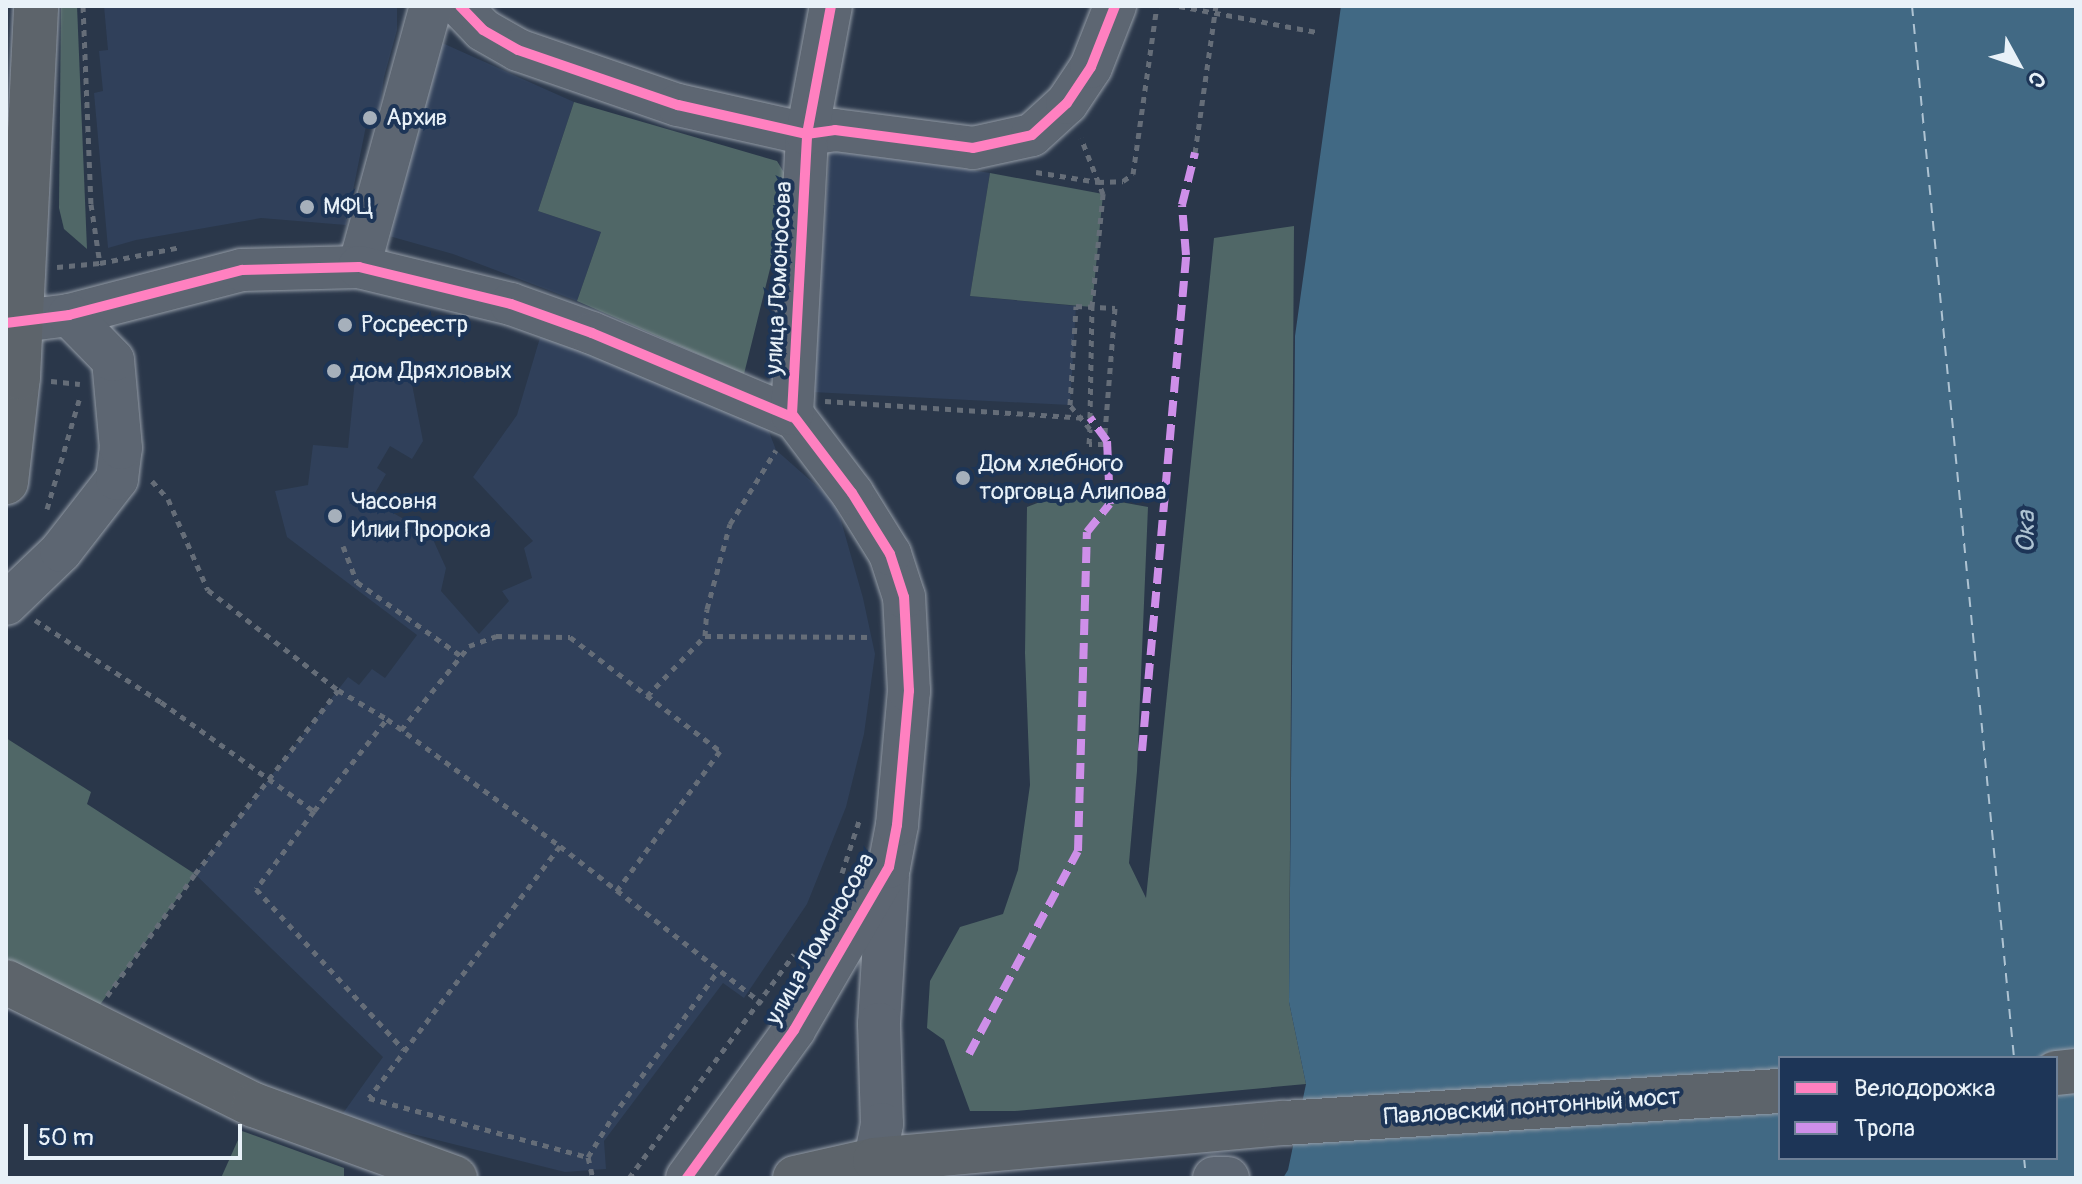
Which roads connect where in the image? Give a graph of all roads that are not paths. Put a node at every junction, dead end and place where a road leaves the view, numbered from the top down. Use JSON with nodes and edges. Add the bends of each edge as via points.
{"nodes":[{"id":1,"x":36,"y":6,"type":"edge"},
{"id":2,"x":431,"y":6,"type":"edge"},
{"id":3,"x":460,"y":6,"type":"edge"},
{"id":4,"x":831,"y":6,"type":"edge"},
{"id":5,"x":1115,"y":6,"type":"edge"},
{"id":6,"x":807,"y":134,"type":"junction"},
{"id":7,"x":359,"y":267,"type":"junction"},
{"id":8,"x":69,"y":315,"type":"junction"},
{"id":9,"x":14,"y":322,"type":"edge"},
{"id":10,"x":807,"y":418,"type":"junction"},
{"id":11,"x":6,"y":482,"type":"edge"},
{"id":12,"x":6,"y":603,"type":"edge"},
{"id":13,"x":889,"y":867,"type":"junction"},
{"id":14,"x":6,"y":982,"type":"edge"},
{"id":15,"x":1778,"y":1091,"type":"edge"},
{"id":16,"x":893,"y":1169,"type":"edge"},
{"id":17,"x":455,"y":1178,"type":"edge"},
{"id":18,"x":687,"y":1178,"type":"edge"},
{"id":19,"x":795,"y":1178,"type":"edge"},
{"id":20,"x":1214,"y":1178,"type":"edge"},
{"id":21,"x":1228,"y":1178,"type":"edge"}],
"edges":[{"from":1,"to":9,"type":"main road"},
{"from":2,"to":7,"type":"street"},
{"from":3,"to":6,"type":"street","via":[[483,30],[518,50],[678,105]]},
{"from":4,"to":6,"type":"street","name":"улица Ломоносова"},
{"from":5,"to":6,"type":"street","via":[[1091,67],[1067,103],[1032,135],[973,148],[835,130]]},
{"from":6,"to":10,"type":"street","name":"улица Ломоносова"},
{"from":7,"to":8,"type":"street","via":[[242,270]]},
{"from":7,"to":10,"type":"street","via":[[511,304]]},
{"from":8,"to":9,"type":"street"},
{"from":8,"to":12,"type":"street","via":[[113,360],[121,448],[117,479],[61,551]]},
{"from":9,"to":11,"type":"main road","via":[[18,377]]},
{"from":10,"to":13,"type":"street","name":"улица Ломоносова","via":[[890,554],[904,597],[907,739]]},
{"from":13,"to":16,"type":"street","via":[[879,1024],[882,1124]]},
{"from":13,"to":18,"type":"street","name":"улица Ломоносова","via":[[794,1030]]},
{"from":14,"to":17,"type":"main road","via":[[254,1105]]},
{"from":15,"to":16,"type":"main road","name":"Павловский понтонный мост","via":[[1284,1123]]},
{"from":16,"to":19,"type":"main road","name":"Павловский понтонный мост"},
{"from":20,"to":21,"type":"street"}]}
